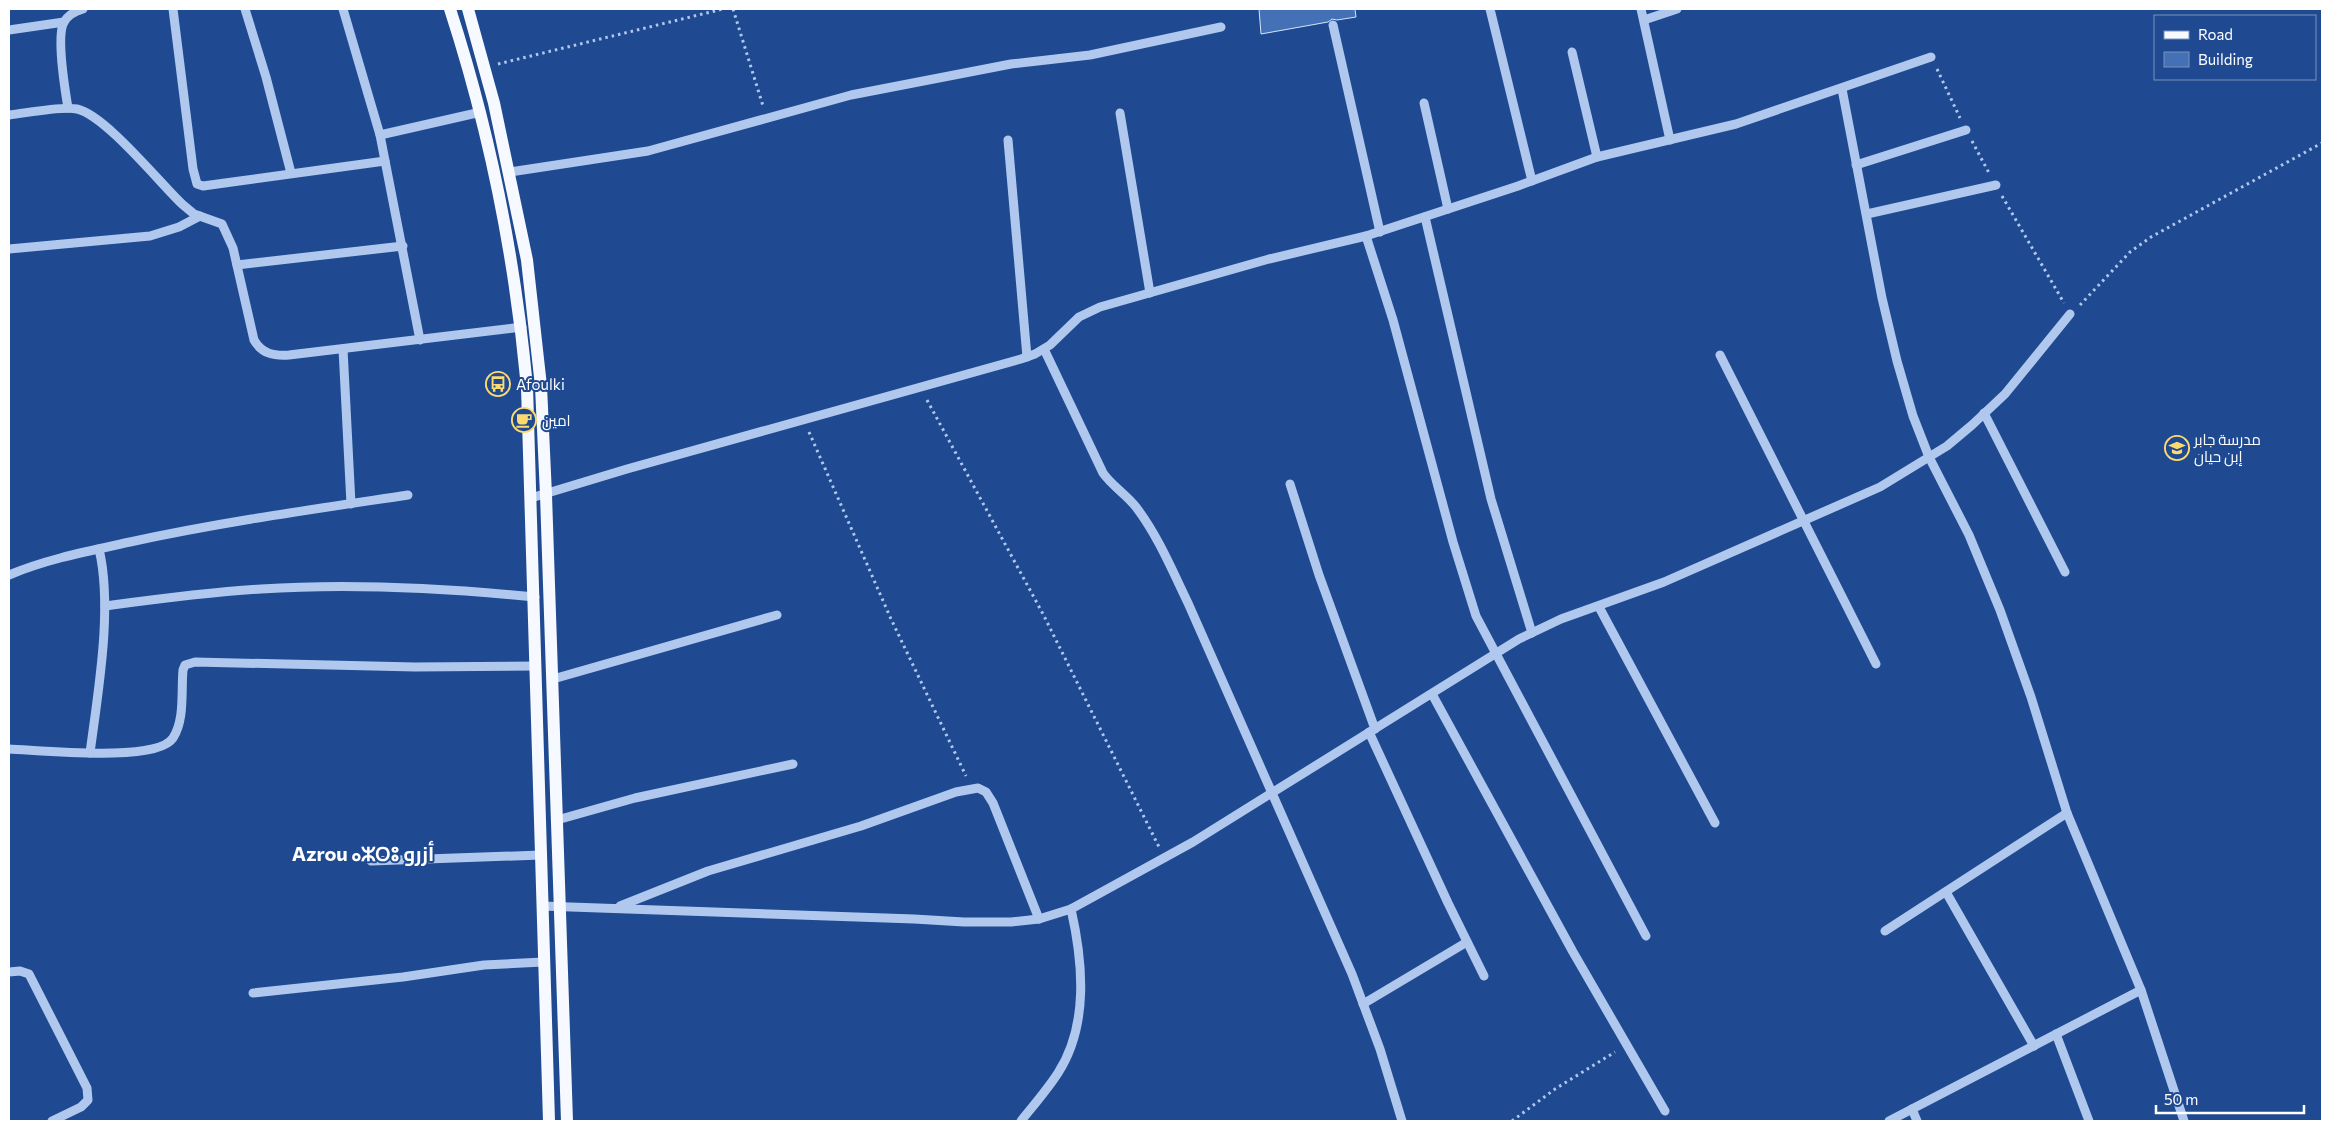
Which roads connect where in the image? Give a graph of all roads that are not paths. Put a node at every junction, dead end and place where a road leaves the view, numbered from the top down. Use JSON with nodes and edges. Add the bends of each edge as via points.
{"nodes":[{"id":1,"x":83,"y":9,"type":"edge"},
{"id":2,"x":173,"y":9,"type":"edge"},
{"id":3,"x":245,"y":9,"type":"edge"},
{"id":4,"x":342,"y":9,"type":"edge"},
{"id":5,"x":450,"y":9,"type":"edge"},
{"id":6,"x":468,"y":9,"type":"edge"},
{"id":7,"x":1490,"y":9,"type":"edge"},
{"id":8,"x":1641,"y":9,"type":"edge"},
{"id":9,"x":1677,"y":9,"type":"edge"},
{"id":10,"x":1644,"y":20,"type":"junction"},
{"id":11,"x":64,"y":22,"type":"junction"},
{"id":12,"x":1334,"y":25,"type":"dead end"},
{"id":13,"x":1221,"y":26,"type":"dead end"},
{"id":14,"x":9,"y":30,"type":"edge"},
{"id":15,"x":1572,"y":52,"type":"dead end"},
{"id":16,"x":1931,"y":57,"type":"dead end"},
{"id":17,"x":1842,"y":89,"type":"junction"},
{"id":18,"x":1424,"y":103,"type":"dead end"},
{"id":19,"x":68,"y":108,"type":"junction"},
{"id":20,"x":481,"y":112,"type":"junction"},
{"id":21,"x":1120,"y":113,"type":"dead end"},
{"id":22,"x":9,"y":115,"type":"edge"},
{"id":23,"x":1966,"y":130,"type":"dead end"},
{"id":24,"x":380,"y":135,"type":"junction"},
{"id":25,"x":1008,"y":140,"type":"dead end"},
{"id":26,"x":1670,"y":140,"type":"junction"},
{"id":27,"x":1597,"y":157,"type":"junction"},
{"id":28,"x":385,"y":161,"type":"junction"},
{"id":29,"x":1856,"y":165,"type":"junction"},
{"id":30,"x":510,"y":172,"type":"junction"},
{"id":31,"x":291,"y":173,"type":"junction"},
{"id":32,"x":1532,"y":181,"type":"junction"},
{"id":33,"x":1996,"y":185,"type":"dead end"},
{"id":34,"x":1448,"y":209,"type":"junction"},
{"id":35,"x":1867,"y":214,"type":"junction"},
{"id":36,"x":200,"y":216,"type":"junction"},
{"id":37,"x":1425,"y":217,"type":"junction"},
{"id":38,"x":1380,"y":232,"type":"junction"},
{"id":39,"x":1366,"y":236,"type":"junction"},
{"id":40,"x":403,"y":246,"type":"junction"},
{"id":41,"x":9,"y":249,"type":"edge"},
{"id":42,"x":237,"y":265,"type":"junction"},
{"id":43,"x":1150,"y":293,"type":"junction"},
{"id":44,"x":2070,"y":314,"type":"road end"},
{"id":45,"x":522,"y":327,"type":"junction"},
{"id":46,"x":420,"y":340,"type":"junction"},
{"id":47,"x":343,"y":349,"type":"junction"},
{"id":48,"x":1044,"y":349,"type":"junction"},
{"id":49,"x":1720,"y":355,"type":"dead end"},
{"id":50,"x":1027,"y":356,"type":"junction"},
{"id":51,"x":1984,"y":413,"type":"junction"},
{"id":52,"x":1929,"y":457,"type":"junction"},
{"id":53,"x":1290,"y":484,"type":"dead end"},
{"id":54,"x":408,"y":495,"type":"dead end"},
{"id":55,"x":546,"y":495,"type":"junction"},
{"id":56,"x":531,"y":498,"type":"junction"},
{"id":57,"x":351,"y":504,"type":"junction"},
{"id":58,"x":1803,"y":522,"type":"junction"},
{"id":59,"x":99,"y":549,"type":"junction"},
{"id":60,"x":2065,"y":572,"type":"dead end"},
{"id":61,"x":9,"y":575,"type":"edge"},
{"id":62,"x":535,"y":597,"type":"junction"},
{"id":63,"x":105,"y":606,"type":"junction"},
{"id":64,"x":1599,"y":606,"type":"junction"},
{"id":65,"x":777,"y":615,"type":"dead end"},
{"id":66,"x":1532,"y":633,"type":"junction"},
{"id":67,"x":1496,"y":653,"type":"junction"},
{"id":68,"x":1876,"y":664,"type":"dead end"},
{"id":69,"x":536,"y":666,"type":"junction"},
{"id":70,"x":553,"y":680,"type":"junction"},
{"id":71,"x":1432,"y":694,"type":"junction"},
{"id":72,"x":1372,"y":730,"type":"junction"},
{"id":73,"x":9,"y":749,"type":"edge"},
{"id":74,"x":90,"y":753,"type":"junction"},
{"id":75,"x":793,"y":764,"type":"dead end"},
{"id":76,"x":1272,"y":792,"type":"junction"},
{"id":77,"x":2068,"y":813,"type":"junction"},
{"id":78,"x":557,"y":820,"type":"junction"},
{"id":79,"x":1715,"y":823,"type":"dead end"},
{"id":80,"x":541,"y":855,"type":"junction"},
{"id":81,"x":371,"y":861,"type":"dead end"},
{"id":82,"x":1946,"y":892,"type":"junction"},
{"id":83,"x":542,"y":906,"type":"junction"},
{"id":84,"x":560,"y":906,"type":"junction"},
{"id":85,"x":617,"y":908,"type":"junction"},
{"id":86,"x":1071,"y":909,"type":"junction"},
{"id":87,"x":1039,"y":919,"type":"junction"},
{"id":88,"x":1885,"y":931,"type":"dead end"},
{"id":89,"x":1646,"y":936,"type":"dead end"},
{"id":90,"x":1467,"y":942,"type":"junction"},
{"id":91,"x":544,"y":962,"type":"junction"},
{"id":92,"x":9,"y":972,"type":"edge"},
{"id":93,"x":1484,"y":976,"type":"dead end"},
{"id":94,"x":2141,"y":990,"type":"junction"},
{"id":95,"x":253,"y":993,"type":"dead end"},
{"id":96,"x":1363,"y":1004,"type":"junction"},
{"id":97,"x":2056,"y":1034,"type":"junction"},
{"id":98,"x":2034,"y":1046,"type":"junction"},
{"id":99,"x":1912,"y":1109,"type":"junction"},
{"id":100,"x":1665,"y":1111,"type":"dead end"},
{"id":101,"x":52,"y":1121,"type":"edge"},
{"id":102,"x":549,"y":1121,"type":"edge"},
{"id":103,"x":567,"y":1121,"type":"edge"},
{"id":104,"x":1021,"y":1121,"type":"edge"},
{"id":105,"x":1402,"y":1121,"type":"edge"},
{"id":106,"x":1889,"y":1121,"type":"edge"},
{"id":107,"x":1917,"y":1121,"type":"edge"},
{"id":108,"x":2089,"y":1121,"type":"edge"},
{"id":109,"x":2184,"y":1121,"type":"edge"}],
"edges":[{"from":1,"to":11,"type":"street"},
{"from":2,"to":31,"type":"street","via":[[196,182],[203,186]]},
{"from":3,"to":31,"type":"street"},
{"from":4,"to":24,"type":"street"},
{"from":5,"to":20,"type":"main road"},
{"from":6,"to":30,"type":"main road","via":[[486,67]]},
{"from":7,"to":32,"type":"street"},
{"from":8,"to":10,"type":"street"},
{"from":9,"to":10,"type":"street"},
{"from":10,"to":26,"type":"street"},
{"from":11,"to":14,"type":"street"},
{"from":11,"to":19,"type":"street","via":[[61,40]]},
{"from":12,"to":38,"type":"street"},
{"from":13,"to":30,"type":"street","via":[[1090,55],[1011,64],[851,95],[648,151]]},
{"from":15,"to":27,"type":"street"},
{"from":16,"to":17,"type":"street"},
{"from":17,"to":26,"type":"street","via":[[1736,124]]},
{"from":17,"to":29,"type":"street"},
{"from":18,"to":34,"type":"street"},
{"from":19,"to":22,"type":"street"},
{"from":19,"to":36,"type":"street","via":[[84,111],[99,122],[182,204]]},
{"from":20,"to":24,"type":"street"},
{"from":20,"to":45,"type":"main road","via":[[500,192]]},
{"from":21,"to":43,"type":"street"},
{"from":23,"to":29,"type":"street"},
{"from":24,"to":28,"type":"street"},
{"from":25,"to":50,"type":"street"},
{"from":26,"to":27,"type":"street"},
{"from":27,"to":32,"type":"street"},
{"from":28,"to":31,"type":"street"},
{"from":28,"to":40,"type":"street"},
{"from":29,"to":35,"type":"street"},
{"from":30,"to":55,"type":"main road","via":[[535,321]]},
{"from":32,"to":34,"type":"street"},
{"from":33,"to":35,"type":"street"},
{"from":34,"to":37,"type":"street"},
{"from":35,"to":52,"type":"street","via":[[1897,361]]},
{"from":36,"to":41,"type":"street","via":[[150,236]]},
{"from":36,"to":42,"type":"street","via":[[224,227]]},
{"from":37,"to":38,"type":"street"},
{"from":37,"to":66,"type":"street","via":[[1491,499]]},
{"from":38,"to":39,"type":"street"},
{"from":39,"to":43,"type":"street","via":[[1269,259]]},
{"from":39,"to":67,"type":"street","via":[[1398,338],[1471,603]]},
{"from":40,"to":42,"type":"street"},
{"from":40,"to":46,"type":"street"},
{"from":42,"to":47,"type":"street","via":[[254,340],[262,350],[282,356]]},
{"from":43,"to":48,"type":"street","via":[[1100,307],[1079,317]]},
{"from":44,"to":51,"type":"street","via":[[2005,394]]},
{"from":45,"to":46,"type":"street"},
{"from":45,"to":56,"type":"main road"},
{"from":46,"to":47,"type":"street"},
{"from":47,"to":57,"type":"street"},
{"from":48,"to":50,"type":"street"},
{"from":48,"to":76,"type":"street","via":[[1102,474],[1129,498],[1162,546]]},
{"from":49,"to":58,"type":"street"},
{"from":50,"to":55,"type":"street","via":[[626,469]]},
{"from":51,"to":52,"type":"street","via":[[1947,446]]},
{"from":51,"to":60,"type":"street"},
{"from":52,"to":58,"type":"street","via":[[1880,487]]},
{"from":52,"to":77,"type":"street","via":[[1969,535],[2000,610]]},
{"from":53,"to":72,"type":"street"},
{"from":54,"to":57,"type":"street"},
{"from":55,"to":56,"type":"street"},
{"from":55,"to":70,"type":"main road"},
{"from":56,"to":62,"type":"main road"},
{"from":57,"to":59,"type":"street","via":[[180,531]]},
{"from":58,"to":64,"type":"street","via":[[1664,582]]},
{"from":58,"to":68,"type":"street"},
{"from":59,"to":61,"type":"street"},
{"from":59,"to":63,"type":"street"},
{"from":62,"to":63,"type":"street","via":[[462,590],[340,586],[261,589]]},
{"from":62,"to":69,"type":"main road"},
{"from":63,"to":74,"type":"street"},
{"from":64,"to":66,"type":"street"},
{"from":64,"to":79,"type":"street"},
{"from":65,"to":70,"type":"street"},
{"from":66,"to":67,"type":"street"},
{"from":67,"to":71,"type":"street"},
{"from":67,"to":89,"type":"street"},
{"from":69,"to":74,"type":"street","via":[[196,662],[185,665],[183,670],[177,728],[166,746],[143,752]]},
{"from":69,"to":80,"type":"main road"},
{"from":70,"to":78,"type":"main road"},
{"from":71,"to":72,"type":"street"},
{"from":71,"to":100,"type":"street","via":[[1495,812]]},
{"from":72,"to":76,"type":"street"},
{"from":72,"to":90,"type":"street"},
{"from":73,"to":74,"type":"street"},
{"from":75,"to":78,"type":"street","via":[[635,798]]},
{"from":76,"to":86,"type":"street","via":[[1165,859]]},
{"from":76,"to":96,"type":"street","via":[[1325,909]]},
{"from":77,"to":82,"type":"street"},
{"from":77,"to":94,"type":"street"},
{"from":78,"to":84,"type":"main road"},
{"from":80,"to":81,"type":"street"},
{"from":80,"to":83,"type":"main road"},
{"from":82,"to":88,"type":"street"},
{"from":82,"to":98,"type":"street"},
{"from":83,"to":84,"type":"street"},
{"from":83,"to":91,"type":"main road"},
{"from":84,"to":85,"type":"street"},
{"from":84,"to":103,"type":"main road"},
{"from":85,"to":87,"type":"street","via":[[964,922]]},
{"from":85,"to":87,"type":"street","via":[[708,871],[978,788],[986,792],[993,804]]},
{"from":86,"to":87,"type":"street"},
{"from":86,"to":104,"type":"street","via":[[1079,943],[1081,988],[1071,1045],[1059,1072]]},
{"from":90,"to":93,"type":"street"},
{"from":90,"to":96,"type":"street"},
{"from":91,"to":95,"type":"street","via":[[484,964],[403,977]]},
{"from":91,"to":102,"type":"main road"},
{"from":92,"to":101,"type":"street","via":[[29,974],[87,1088],[88,1100],[81,1108]]},
{"from":94,"to":97,"type":"street"},
{"from":94,"to":109,"type":"street"},
{"from":96,"to":105,"type":"street"},
{"from":97,"to":98,"type":"street"},
{"from":97,"to":108,"type":"street"},
{"from":98,"to":99,"type":"street"},
{"from":99,"to":106,"type":"street"},
{"from":99,"to":107,"type":"street"}]}
